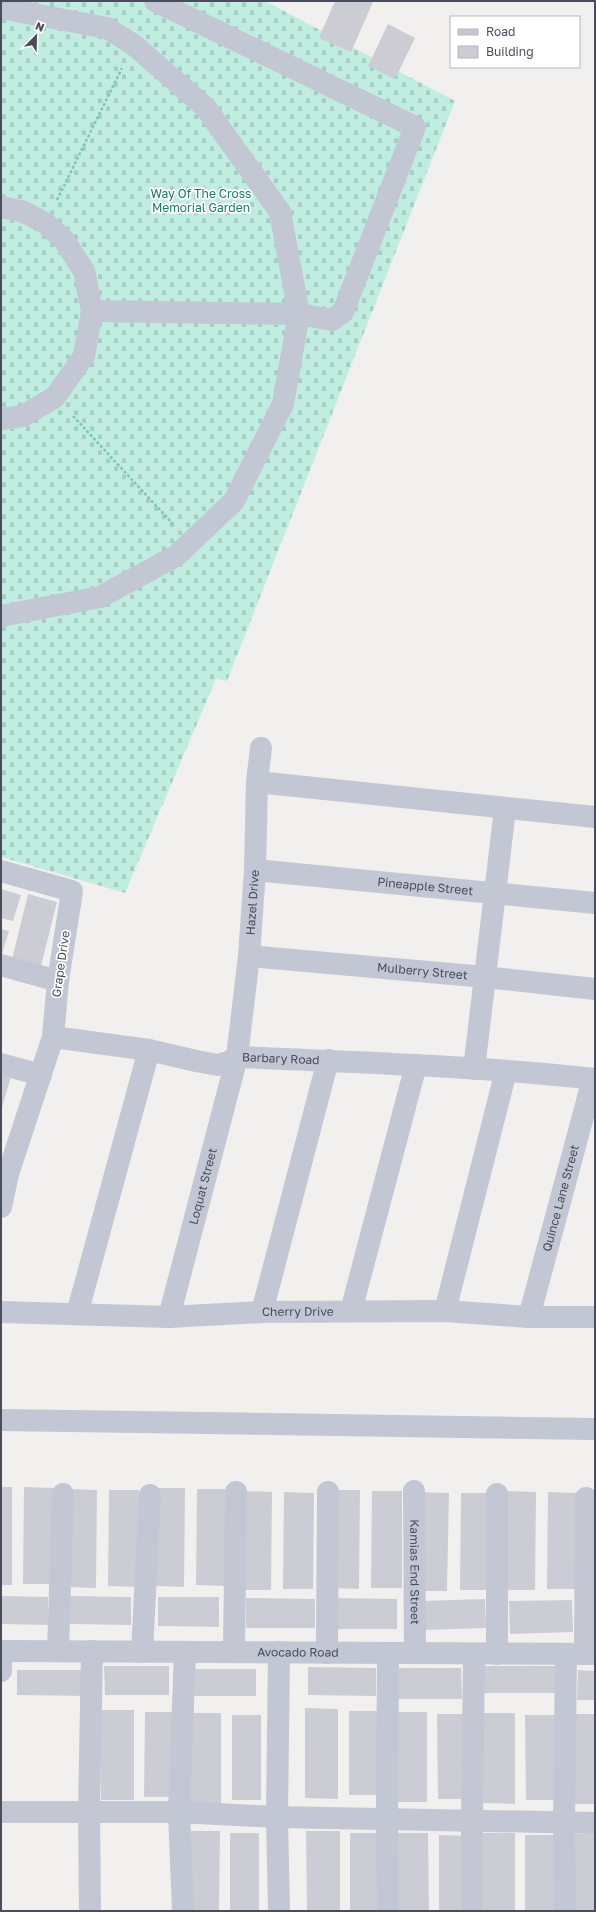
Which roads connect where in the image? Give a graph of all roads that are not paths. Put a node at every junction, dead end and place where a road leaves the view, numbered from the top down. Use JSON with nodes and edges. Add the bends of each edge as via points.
{"nodes":[{"id":1,"x":155,"y":1,"type":"edge"},
{"id":2,"x":1,"y":8,"type":"edge"},
{"id":3,"x":1,"y":207,"type":"edge"},
{"id":4,"x":92,"y":311,"type":"junction"},
{"id":5,"x":299,"y":314,"type":"junction"},
{"id":6,"x":1,"y":419,"type":"edge"},
{"id":7,"x":1,"y":616,"type":"edge"},
{"id":8,"x":261,"y":748,"type":"dead end"},
{"id":9,"x":257,"y":782,"type":"junction"},
{"id":10,"x":505,"y":809,"type":"junction"},
{"id":11,"x":595,"y":817,"type":"edge"},
{"id":12,"x":255,"y":870,"type":"junction"},
{"id":13,"x":1,"y":871,"type":"edge"},
{"id":14,"x":495,"y":892,"type":"junction"},
{"id":15,"x":595,"y":903,"type":"edge"},
{"id":16,"x":249,"y":956,"type":"junction"},
{"id":17,"x":1,"y":965,"type":"edge"},
{"id":18,"x":485,"y":977,"type":"junction"},
{"id":19,"x":58,"y":981,"type":"junction"},
{"id":20,"x":595,"y":989,"type":"edge"},
{"id":21,"x":53,"y":1037,"type":"junction"},
{"id":22,"x":149,"y":1050,"type":"junction"},
{"id":23,"x":237,"y":1056,"type":"junction"},
{"id":24,"x":328,"y":1060,"type":"junction"},
{"id":25,"x":1,"y":1064,"type":"edge"},
{"id":26,"x":416,"y":1065,"type":"junction"},
{"id":27,"x":474,"y":1069,"type":"junction"},
{"id":28,"x":506,"y":1071,"type":"junction"},
{"id":29,"x":41,"y":1075,"type":"junction"},
{"id":30,"x":594,"y":1079,"type":"edge"},
{"id":31,"x":4,"y":1173,"type":"edge"},
{"id":32,"x":1,"y":1207,"type":"edge"},
{"id":33,"x":350,"y":1311,"type":"junction"},
{"id":34,"x":445,"y":1311,"type":"junction"},
{"id":35,"x":1,"y":1312,"type":"edge"},
{"id":36,"x":262,"y":1312,"type":"junction"},
{"id":37,"x":77,"y":1314,"type":"junction"},
{"id":38,"x":169,"y":1317,"type":"junction"},
{"id":39,"x":529,"y":1317,"type":"junction"},
{"id":40,"x":595,"y":1318,"type":"edge"},
{"id":41,"x":1,"y":1420,"type":"edge"},
{"id":42,"x":595,"y":1429,"type":"edge"},
{"id":43,"x":414,"y":1491,"type":"dead end"},
{"id":44,"x":236,"y":1492,"type":"dead end"},
{"id":45,"x":328,"y":1492,"type":"dead end"},
{"id":46,"x":63,"y":1494,"type":"dead end"},
{"id":47,"x":150,"y":1494,"type":"dead end"},
{"id":48,"x":497,"y":1494,"type":"dead end"},
{"id":49,"x":586,"y":1498,"type":"dead end"},
{"id":50,"x":1,"y":1651,"type":"edge"},
{"id":51,"x":58,"y":1651,"type":"junction"},
{"id":52,"x":92,"y":1651,"type":"junction"},
{"id":53,"x":142,"y":1652,"type":"junction"},
{"id":54,"x":186,"y":1652,"type":"junction"},
{"id":55,"x":234,"y":1652,"type":"junction"},
{"id":56,"x":279,"y":1652,"type":"junction"},
{"id":57,"x":327,"y":1653,"type":"junction"},
{"id":58,"x":388,"y":1653,"type":"junction"},
{"id":59,"x":414,"y":1653,"type":"junction"},
{"id":60,"x":474,"y":1654,"type":"junction"},
{"id":61,"x":497,"y":1654,"type":"junction"},
{"id":62,"x":582,"y":1654,"type":"edge"},
{"id":63,"x":1,"y":1671,"type":"edge"},
{"id":64,"x":1,"y":1812,"type":"edge"},
{"id":65,"x":179,"y":1812,"type":"junction"},
{"id":66,"x":89,"y":1813,"type":"junction"},
{"id":67,"x":278,"y":1817,"type":"junction"},
{"id":68,"x":387,"y":1818,"type":"junction"},
{"id":69,"x":472,"y":1821,"type":"junction"},
{"id":70,"x":564,"y":1823,"type":"junction"},
{"id":71,"x":595,"y":1823,"type":"edge"},
{"id":72,"x":90,"y":1911,"type":"edge"},
{"id":73,"x":183,"y":1911,"type":"edge"},
{"id":74,"x":279,"y":1911,"type":"edge"},
{"id":75,"x":388,"y":1911,"type":"edge"},
{"id":76,"x":472,"y":1911,"type":"edge"},
{"id":77,"x":565,"y":1911,"type":"edge"}],
"edges":[{"from":1,"to":5,"type":"street","via":[[415,127],[343,312],[332,320]]},
{"from":2,"to":5,"type":"street","via":[[107,28],[134,45],[205,107],[280,212]]},
{"from":3,"to":4,"type":"street","via":[[24,212],[45,223],[64,240],[84,272]]},
{"from":4,"to":5,"type":"street"},
{"from":4,"to":6,"type":"street","via":[[84,356],[55,397],[23,416]]},
{"from":5,"to":7,"type":"street","via":[[283,404],[234,501],[176,556],[100,597]]},
{"from":8,"to":9,"type":"street","name":"Hazel Drive"},
{"from":9,"to":10,"type":"street"},
{"from":9,"to":12,"type":"street","name":"Hazel Drive"},
{"from":10,"to":11,"type":"street"},
{"from":10,"to":14,"type":"street"},
{"from":12,"to":14,"type":"street","name":"Pineapple Street"},
{"from":12,"to":16,"type":"street","name":"Hazel Drive"},
{"from":13,"to":19,"type":"street","name":"Grape Drive","via":[[72,892]]},
{"from":14,"to":15,"type":"street","name":"Pineapple Street"},
{"from":14,"to":18,"type":"street"},
{"from":16,"to":18,"type":"street","name":"Mulberry Street"},
{"from":16,"to":23,"type":"street","name":"Hazel Drive"},
{"from":17,"to":19,"type":"street"},
{"from":18,"to":20,"type":"street","name":"Mulberry Street"},
{"from":18,"to":27,"type":"street"},
{"from":19,"to":21,"type":"street","name":"Grape Drive"},
{"from":21,"to":22,"type":"street","name":"Barbary Road"},
{"from":21,"to":29,"type":"street"},
{"from":22,"to":23,"type":"street","name":"Barbary Road","via":[[218,1065]]},
{"from":22,"to":37,"type":"street"},
{"from":23,"to":24,"type":"street","name":"Barbary Road"},
{"from":23,"to":38,"type":"street","name":"Loquat Street"},
{"from":24,"to":26,"type":"street","name":"Barbary Road"},
{"from":24,"to":36,"type":"street"},
{"from":25,"to":29,"type":"street"},
{"from":26,"to":27,"type":"street","name":"Barbary Road"},
{"from":26,"to":33,"type":"street"},
{"from":27,"to":28,"type":"street","name":"Barbary Road"},
{"from":28,"to":30,"type":"street","name":"Barbary Road"},
{"from":28,"to":34,"type":"street"},
{"from":29,"to":31,"type":"street"},
{"from":30,"to":39,"type":"street","name":"Quince Lane Street"},
{"from":31,"to":32,"type":"street"},
{"from":33,"to":34,"type":"street","name":"Cherry Drive"},
{"from":33,"to":36,"type":"street","name":"Cherry Drive"},
{"from":34,"to":39,"type":"street","name":"Cherry Drive"},
{"from":35,"to":37,"type":"street","name":"Cherry Drive"},
{"from":36,"to":38,"type":"street","name":"Cherry Drive"},
{"from":37,"to":38,"type":"street","name":"Cherry Drive"},
{"from":39,"to":40,"type":"street","name":"Cherry Drive"},
{"from":41,"to":42,"type":"street"},
{"from":43,"to":59,"type":"street","name":"Kamias End Street"},
{"from":44,"to":55,"type":"street"},
{"from":45,"to":57,"type":"street"},
{"from":46,"to":51,"type":"street"},
{"from":47,"to":53,"type":"street"},
{"from":48,"to":61,"type":"street"},
{"from":49,"to":62,"type":"street"},
{"from":50,"to":51,"type":"street","name":"Avocado Road"},
{"from":50,"to":63,"type":"street"},
{"from":51,"to":52,"type":"street","name":"Avocado Road"},
{"from":52,"to":53,"type":"street","name":"Avocado Road"},
{"from":52,"to":66,"type":"street"},
{"from":53,"to":54,"type":"street","name":"Avocado Road"},
{"from":54,"to":55,"type":"street","name":"Avocado Road"},
{"from":54,"to":65,"type":"street"},
{"from":55,"to":56,"type":"street","name":"Avocado Road"},
{"from":56,"to":57,"type":"street","name":"Avocado Road"},
{"from":56,"to":67,"type":"street"},
{"from":57,"to":58,"type":"street","name":"Avocado Road"},
{"from":58,"to":59,"type":"street","name":"Avocado Road"},
{"from":58,"to":68,"type":"street"},
{"from":59,"to":60,"type":"street","name":"Avocado Road"},
{"from":60,"to":61,"type":"street","name":"Avocado Road"},
{"from":60,"to":69,"type":"street"},
{"from":61,"to":62,"type":"street","name":"Avocado Road"},
{"from":62,"to":70,"type":"street"},
{"from":64,"to":66,"type":"street"},
{"from":65,"to":66,"type":"street"},
{"from":65,"to":67,"type":"street"},
{"from":65,"to":73,"type":"street"},
{"from":66,"to":72,"type":"street"},
{"from":67,"to":68,"type":"street"},
{"from":67,"to":74,"type":"street"},
{"from":68,"to":69,"type":"street"},
{"from":68,"to":75,"type":"street"},
{"from":69,"to":70,"type":"street"},
{"from":69,"to":76,"type":"street"},
{"from":70,"to":71,"type":"street"},
{"from":70,"to":77,"type":"street"}]}
